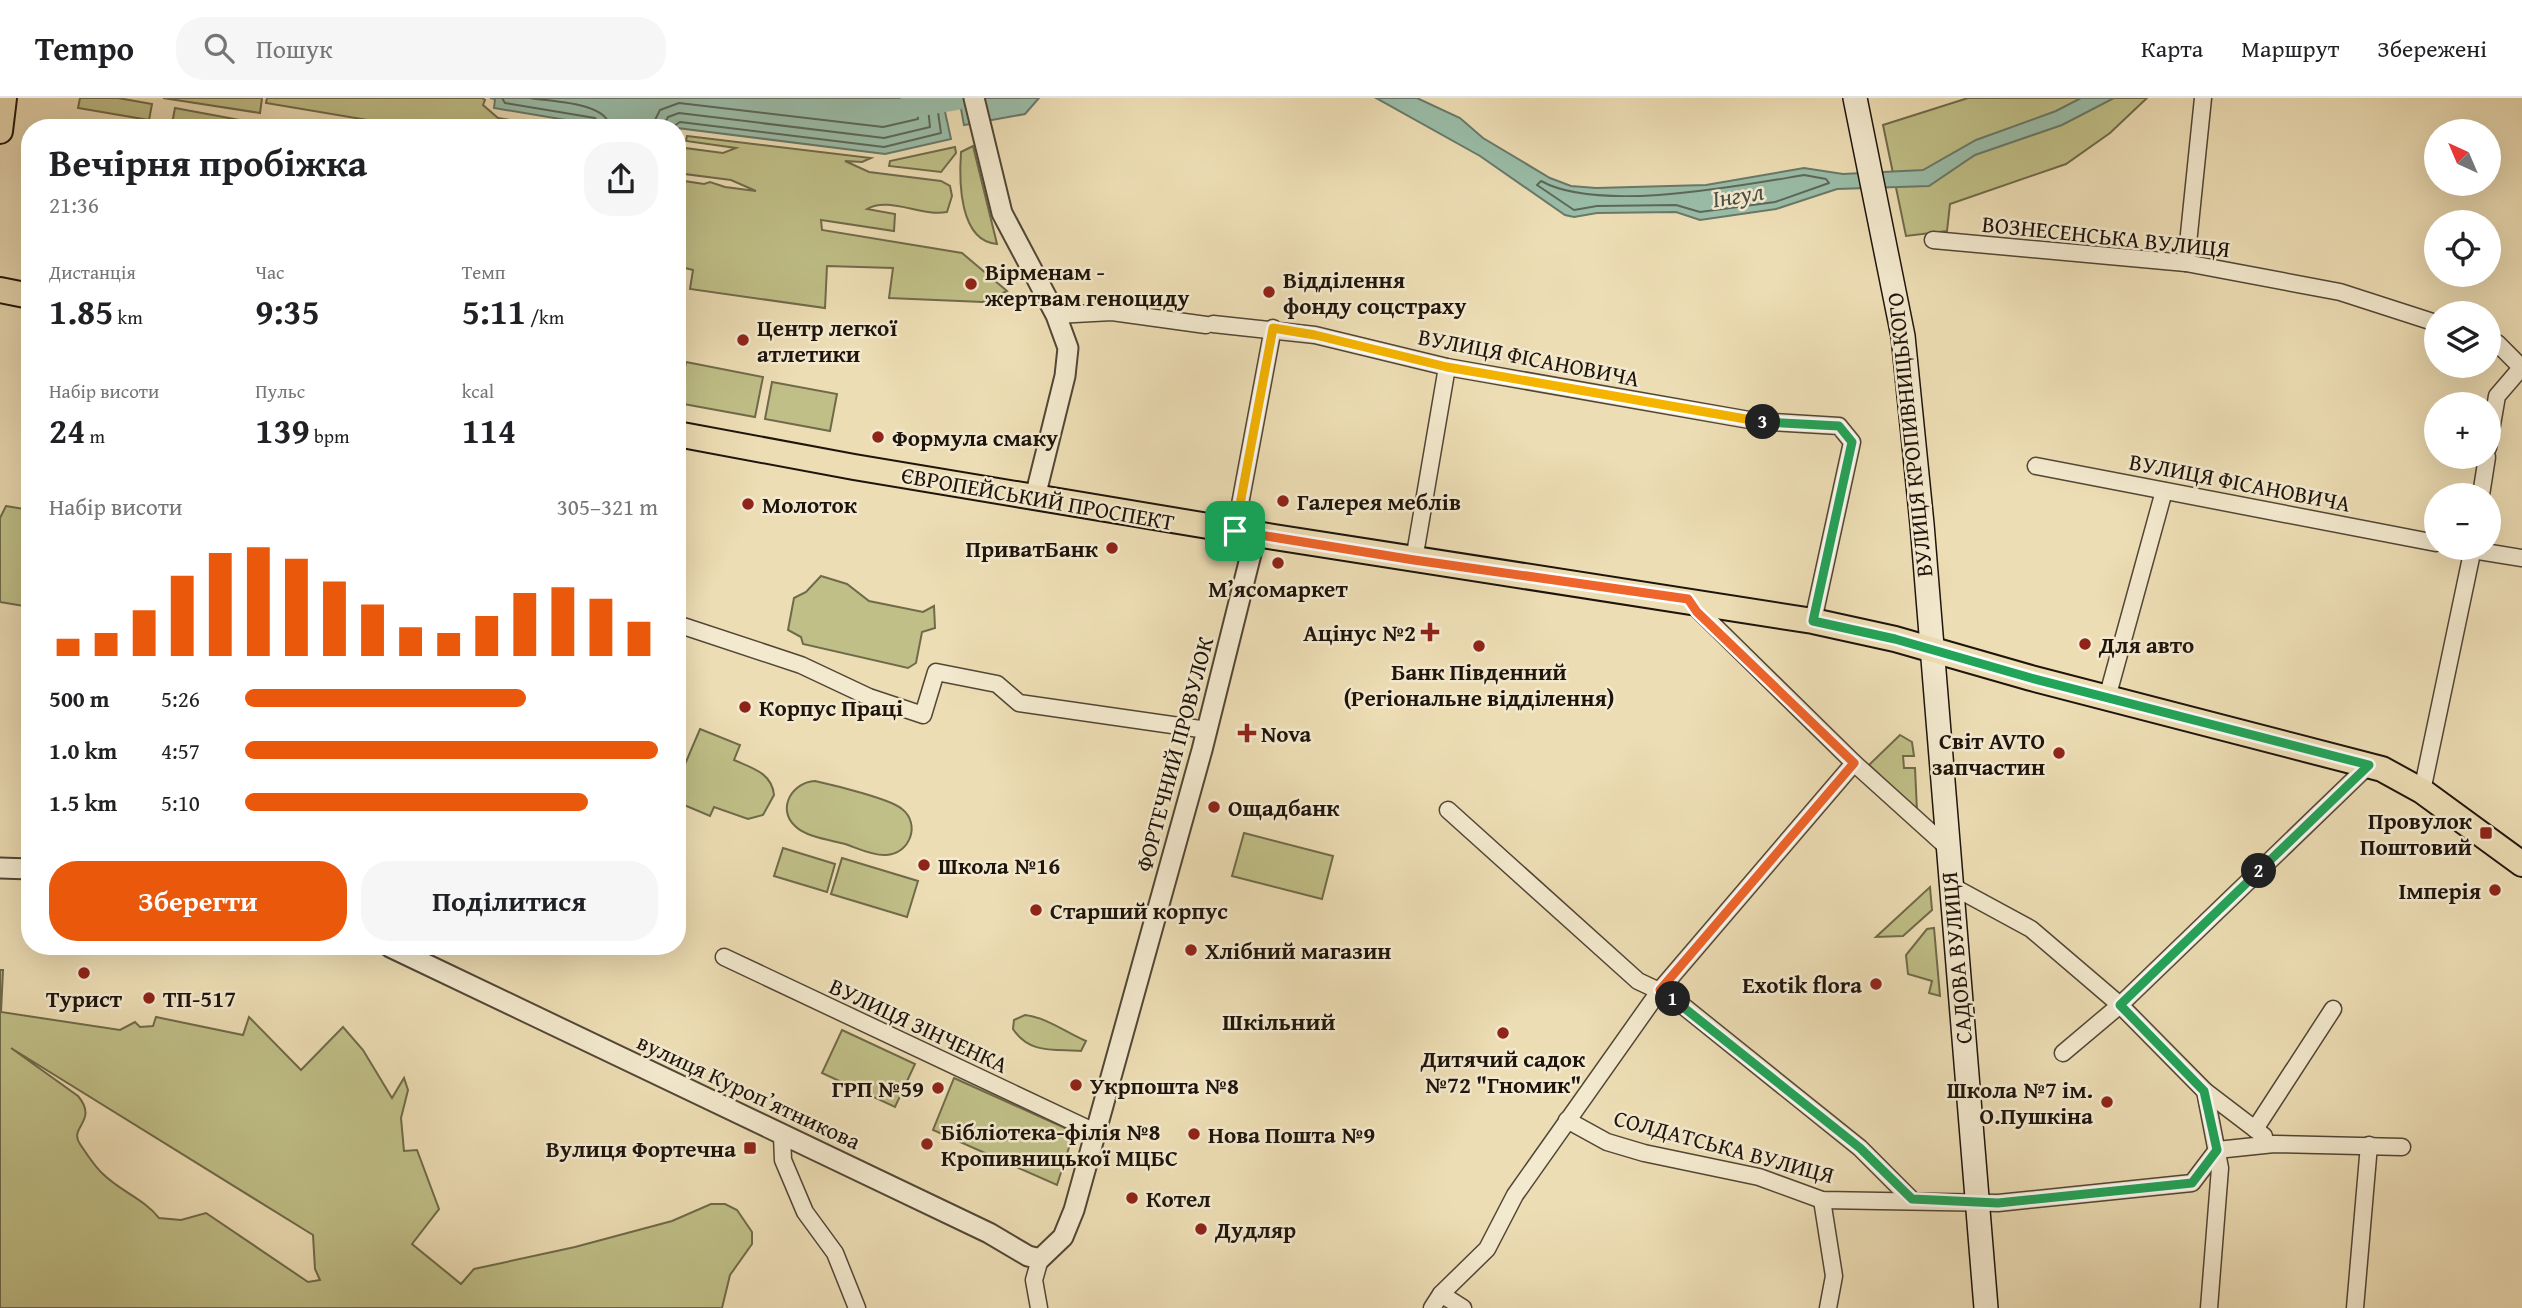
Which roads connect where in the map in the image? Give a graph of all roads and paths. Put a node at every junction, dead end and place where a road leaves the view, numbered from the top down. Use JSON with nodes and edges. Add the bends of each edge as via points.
{"nodes":[{"id":1,"x":4,"y":98,"type":"edge"},
{"id":2,"x":974,"y":98,"type":"edge"},
{"id":3,"x":1855,"y":98,"type":"edge"},
{"id":4,"x":2203,"y":98,"type":"edge"},
{"id":5,"x":0,"y":131,"type":"edge"},
{"id":6,"x":1933,"y":240,"type":"dead end"},
{"id":7,"x":2186,"y":263,"type":"junction"},
{"id":8,"x":0,"y":290,"type":"edge"},
{"id":9,"x":21,"y":294,"type":"edge"},
{"id":10,"x":1056,"y":315,"type":"junction"},
{"id":11,"x":2424,"y":319,"type":"edge"},
{"id":12,"x":1273,"y":328,"type":"junction"},
{"id":13,"x":2501,"y":347,"type":"edge"},
{"id":14,"x":1447,"y":367,"type":"junction"},
{"id":15,"x":2521,"y":368,"type":"edge"},
{"id":16,"x":2500,"y":392,"type":"edge"},
{"id":17,"x":686,"y":436,"type":"edge"},
{"id":18,"x":2036,"y":466,"type":"dead end"},
{"id":19,"x":2164,"y":491,"type":"junction"},
{"id":20,"x":1035,"y":497,"type":"junction"},
{"id":21,"x":1245,"y":532,"type":"junction"},
{"id":22,"x":2424,"y":541,"type":"edge"},
{"id":23,"x":2501,"y":554,"type":"edge"},
{"id":24,"x":2522,"y":558,"type":"edge"},
{"id":25,"x":1414,"y":560,"type":"junction"},
{"id":26,"x":2466,"y":560,"type":"edge"},
{"id":27,"x":1688,"y":599,"type":"junction"},
{"id":28,"x":1813,"y":621,"type":"junction"},
{"id":29,"x":686,"y":627,"type":"edge"},
{"id":30,"x":1930,"y":649,"type":"junction"},
{"id":31,"x":2107,"y":698,"type":"junction"},
{"id":32,"x":1207,"y":730,"type":"junction"},
{"id":33,"x":1854,"y":763,"type":"junction"},
{"id":34,"x":2369,"y":765,"type":"junction"},
{"id":35,"x":2423,"y":791,"type":"junction"},
{"id":36,"x":1448,"y":810,"type":"dead end"},
{"id":37,"x":1947,"y":847,"type":"junction"},
{"id":38,"x":2522,"y":864,"type":"edge"},
{"id":39,"x":0,"y":868,"type":"edge"},
{"id":40,"x":21,"y":869,"type":"edge"},
{"id":41,"x":1950,"y":885,"type":"junction"},
{"id":42,"x":407,"y":955,"type":"edge"},
{"id":43,"x":724,"y":957,"type":"dead end"},
{"id":44,"x":1660,"y":990,"type":"junction"},
{"id":45,"x":2120,"y":1005,"type":"junction"},
{"id":46,"x":2333,"y":1009,"type":"dead end"},
{"id":47,"x":2063,"y":1053,"type":"dead end"},
{"id":48,"x":2204,"y":1091,"type":"junction"},
{"id":49,"x":1567,"y":1120,"type":"junction"},
{"id":50,"x":2255,"y":1129,"type":"junction"},
{"id":51,"x":1095,"y":1132,"type":"junction"},
{"id":52,"x":782,"y":1136,"type":"junction"},
{"id":53,"x":2274,"y":1144,"type":"junction"},
{"id":54,"x":2369,"y":1145,"type":"junction"},
{"id":55,"x":2402,"y":1147,"type":"dead end"},
{"id":56,"x":2217,"y":1150,"type":"junction"},
{"id":57,"x":2192,"y":1183,"type":"junction"},
{"id":58,"x":2220,"y":1194,"type":"junction"},
{"id":59,"x":1912,"y":1199,"type":"junction"},
{"id":60,"x":1822,"y":1200,"type":"junction"},
{"id":61,"x":1977,"y":1202,"type":"junction"},
{"id":62,"x":1040,"y":1259,"type":"junction"},
{"id":63,"x":1436,"y":1301,"type":"edge"},
{"id":64,"x":858,"y":1308,"type":"edge"},
{"id":65,"x":1039,"y":1308,"type":"edge"},
{"id":66,"x":1463,"y":1308,"type":"edge"},
{"id":67,"x":1828,"y":1308,"type":"edge"},
{"id":68,"x":1986,"y":1308,"type":"edge"},
{"id":69,"x":2209,"y":1308,"type":"edge"},
{"id":70,"x":2355,"y":1308,"type":"edge"}],
"edges":[{"from":1,"to":5,"type":"main road"},
{"from":2,"to":10,"type":"street","via":[[1002,213]]},
{"from":3,"to":30,"type":"main road","name":"ВУЛИЦЯ КРОПИВНИЦЬКОГО","via":[[1903,335]]},
{"from":4,"to":7,"type":"street"},
{"from":6,"to":7,"type":"street","name":"ВОЗНЕСЕНСЬКА ВУЛИЦЯ"},
{"from":7,"to":11,"type":"street","name":"ВОЗНЕСЕНСЬКА ВУЛИЦЯ","via":[[2340,292]]},
{"from":8,"to":9,"type":"main road"},
{"from":10,"to":12,"type":"street","name":"ВУЛИЦЯ ФІСАНОВИЧА","via":[[1112,312]]},
{"from":10,"to":20,"type":"street","via":[[1069,356]]},
{"from":12,"to":14,"type":"street","name":"ВУЛИЦЯ ФІСАНОВИЧА"},
{"from":12,"to":21,"type":"street","name":"ФОРТЕЧНИЙ ПРОВУЛОК"},
{"from":13,"to":15,"type":"street"},
{"from":14,"to":25,"type":"street"},
{"from":14,"to":28,"type":"street","name":"ВУЛИЦЯ ФІСАНОВИЧА","via":[[1755,421],[1839,426],[1852,442]]},
{"from":15,"to":16,"type":"street"},
{"from":17,"to":20,"type":"main road","name":"ЄВРОПЕЙСЬКИЙ ПРОСПЕКТ"},
{"from":18,"to":19,"type":"street","name":"ВУЛИЦЯ ФІСАНОВИЧА"},
{"from":19,"to":22,"type":"street","name":"ВУЛИЦЯ ФІСАНОВИЧА"},
{"from":19,"to":31,"type":"street"},
{"from":20,"to":21,"type":"main road","name":"ЄВРОПЕЙСЬКИЙ ПРОСПЕКТ"},
{"from":21,"to":25,"type":"main road","name":"ЄВРОПЕЙСЬКИЙ ПРОСПЕКТ"},
{"from":21,"to":32,"type":"street","name":"ФОРТЕЧНИЙ ПРОВУЛОК"},
{"from":23,"to":24,"type":"street"},
{"from":25,"to":27,"type":"main road","name":"ЄВРОПЕЙСЬКИЙ ПРОСПЕКТ"},
{"from":26,"to":35,"type":"street"},
{"from":27,"to":28,"type":"main road","name":"ЄВРОПЕЙСЬКИЙ ПРОСПЕКТ"},
{"from":27,"to":33,"type":"street"},
{"from":28,"to":30,"type":"main road","name":"ЄВРОПЕЙСЬКИЙ ПРОСПЕКТ"},
{"from":29,"to":32,"type":"street","via":[[801,665],[869,697],[923,715],[936,673],[997,684],[1019,703]]},
{"from":30,"to":31,"type":"main road","name":"ЄВРОПЕЙСЬКИЙ ПРОСПЕКТ"},
{"from":30,"to":37,"type":"main road","name":"САДОВА ВУЛИЦЯ"},
{"from":31,"to":34,"type":"main road","name":"ЄВРОПЕЙСЬКИЙ ПРОСПЕКТ"},
{"from":32,"to":51,"type":"street","name":"ФОРТЕЧНИЙ ПРОВУЛОК"},
{"from":33,"to":37,"type":"street"},
{"from":33,"to":44,"type":"street"},
{"from":34,"to":35,"type":"main road","name":"ЄВРОПЕЙСЬКИЙ ПРОСПЕКТ"},
{"from":34,"to":45,"type":"street"},
{"from":35,"to":38,"type":"main road","name":"ЄВРОПЕЙСЬКИЙ ПРОСПЕКТ"},
{"from":36,"to":44,"type":"street","via":[[1639,981]]},
{"from":37,"to":41,"type":"main road","name":"САДОВА ВУЛИЦЯ"},
{"from":39,"to":40,"type":"street"},
{"from":41,"to":45,"type":"street","via":[[2031,929]]},
{"from":41,"to":61,"type":"main road","name":"САДОВА ВУЛИЦЯ"},
{"from":42,"to":52,"type":"street","name":"вулиця Куропʼятникова"},
{"from":43,"to":51,"type":"street","name":"ВУЛИЦЯ ЗІНЧЕНКА"},
{"from":44,"to":49,"type":"street"},
{"from":44,"to":59,"type":"street","via":[[1860,1148]]},
{"from":45,"to":47,"type":"street"},
{"from":45,"to":48,"type":"street"},
{"from":46,"to":50,"type":"street"},
{"from":48,"to":50,"type":"street"},
{"from":48,"to":56,"type":"street"},
{"from":49,"to":60,"type":"street","name":"СОЛДАТСЬКА ВУЛИЦЯ","via":[[1620,1146],[1759,1177]]},
{"from":49,"to":63,"type":"street","via":[[1515,1195],[1487,1249]]},
{"from":50,"to":53,"type":"street"},
{"from":51,"to":62,"type":"street","name":"ФОРТЕЧНИЙ ПРОВУЛОК","via":[[1063,1237]]},
{"from":52,"to":62,"type":"street","name":"вулиця Куропʼятникова"},
{"from":52,"to":64,"type":"street","via":[[783,1160],[805,1212],[835,1253]]},
{"from":53,"to":54,"type":"street"},
{"from":53,"to":56,"type":"street"},
{"from":54,"to":55,"type":"street"},
{"from":54,"to":70,"type":"street"},
{"from":56,"to":57,"type":"street"},
{"from":56,"to":58,"type":"street"},
{"from":57,"to":58,"type":"street"},
{"from":57,"to":61,"type":"street","name":"СОЛДАТСЬКА ВУЛИЦЯ"},
{"from":58,"to":69,"type":"street"},
{"from":59,"to":60,"type":"street","name":"СОЛДАТСЬКА ВУЛИЦЯ"},
{"from":59,"to":61,"type":"street","name":"СОЛДАТСЬКА ВУЛИЦЯ"},
{"from":60,"to":67,"type":"street","via":[[1834,1276]]},
{"from":61,"to":68,"type":"main road","name":"САДОВА ВУЛИЦЯ"},
{"from":62,"to":65,"type":"street","via":[[1034,1280]]},
{"from":63,"to":66,"type":"street"}]}
